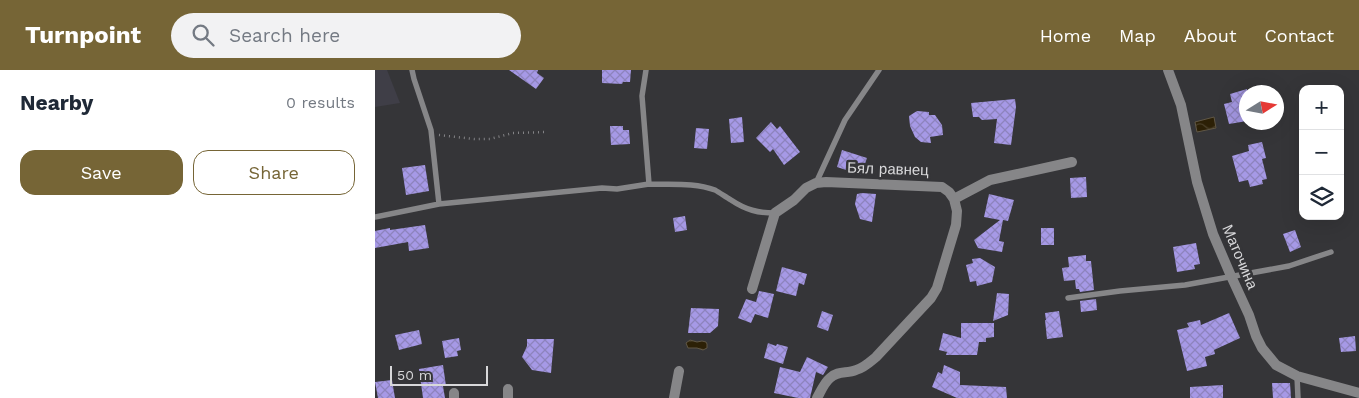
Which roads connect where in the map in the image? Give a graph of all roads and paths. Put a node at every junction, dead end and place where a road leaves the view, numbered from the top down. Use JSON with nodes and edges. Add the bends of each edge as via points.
{"nodes":[{"id":1,"x":412,"y":70,"type":"edge"},
{"id":2,"x":646,"y":70,"type":"edge"},
{"id":3,"x":879,"y":70,"type":"edge"},
{"id":4,"x":1168,"y":70,"type":"edge"},
{"id":5,"x":547,"y":132,"type":"dead end"},
{"id":6,"x":431,"y":134,"type":"junction"},
{"id":7,"x":1072,"y":162,"type":"dead end"},
{"id":8,"x":816,"y":183,"type":"junction"},
{"id":9,"x":649,"y":184,"type":"junction"},
{"id":10,"x":954,"y":199,"type":"junction"},
{"id":11,"x":439,"y":204,"type":"junction"},
{"id":12,"x":775,"y":213,"type":"junction"},
{"id":13,"x":375,"y":217,"type":"edge"},
{"id":14,"x":1331,"y":252,"type":"dead end"},
{"id":15,"x":1231,"y":276,"type":"junction"},
{"id":16,"x":752,"y":289,"type":"dead end"},
{"id":17,"x":1068,"y":298,"type":"dead end"},
{"id":18,"x":679,"y":371,"type":"dead end"},
{"id":19,"x":1297,"y":376,"type":"junction"},
{"id":20,"x":1359,"y":393,"type":"edge"},
{"id":21,"x":674,"y":398,"type":"edge"},
{"id":22,"x":817,"y":398,"type":"edge"},
{"id":23,"x":1298,"y":398,"type":"edge"}],
"edges":[{"from":1,"to":6,"type":"lane"},
{"from":2,"to":9,"type":"lane","via":[[642,96]]},
{"from":3,"to":8,"type":"lane","via":[[845,120]]},
{"from":4,"to":15,"type":"street","name":"Маточина","via":[[1181,105],[1197,182],[1213,234]]},
{"from":5,"to":6,"type":"path","via":[[491,139]]},
{"from":6,"to":11,"type":"lane"},
{"from":7,"to":10,"type":"street","via":[[991,180]]},
{"from":8,"to":10,"type":"street","name":"Бял равнец","via":[[942,186]]},
{"from":8,"to":12,"type":"street"},
{"from":9,"to":11,"type":"lane"},
{"from":9,"to":12,"type":"lane","via":[[702,187],[715,190],[750,211]]},
{"from":10,"to":22,"type":"street","via":[[956,225],[934,293],[876,357],[855,371],[831,376]]},
{"from":11,"to":13,"type":"lane"},
{"from":12,"to":16,"type":"street"},
{"from":14,"to":15,"type":"lane","via":[[1289,266]]},
{"from":15,"to":17,"type":"lane","via":[[1185,285]]},
{"from":15,"to":19,"type":"street","name":"Маточина","via":[[1262,348],[1276,365]]},
{"from":18,"to":21,"type":"street"},
{"from":19,"to":20,"type":"street","name":"Маточина"},
{"from":19,"to":23,"type":"lane"}]}
